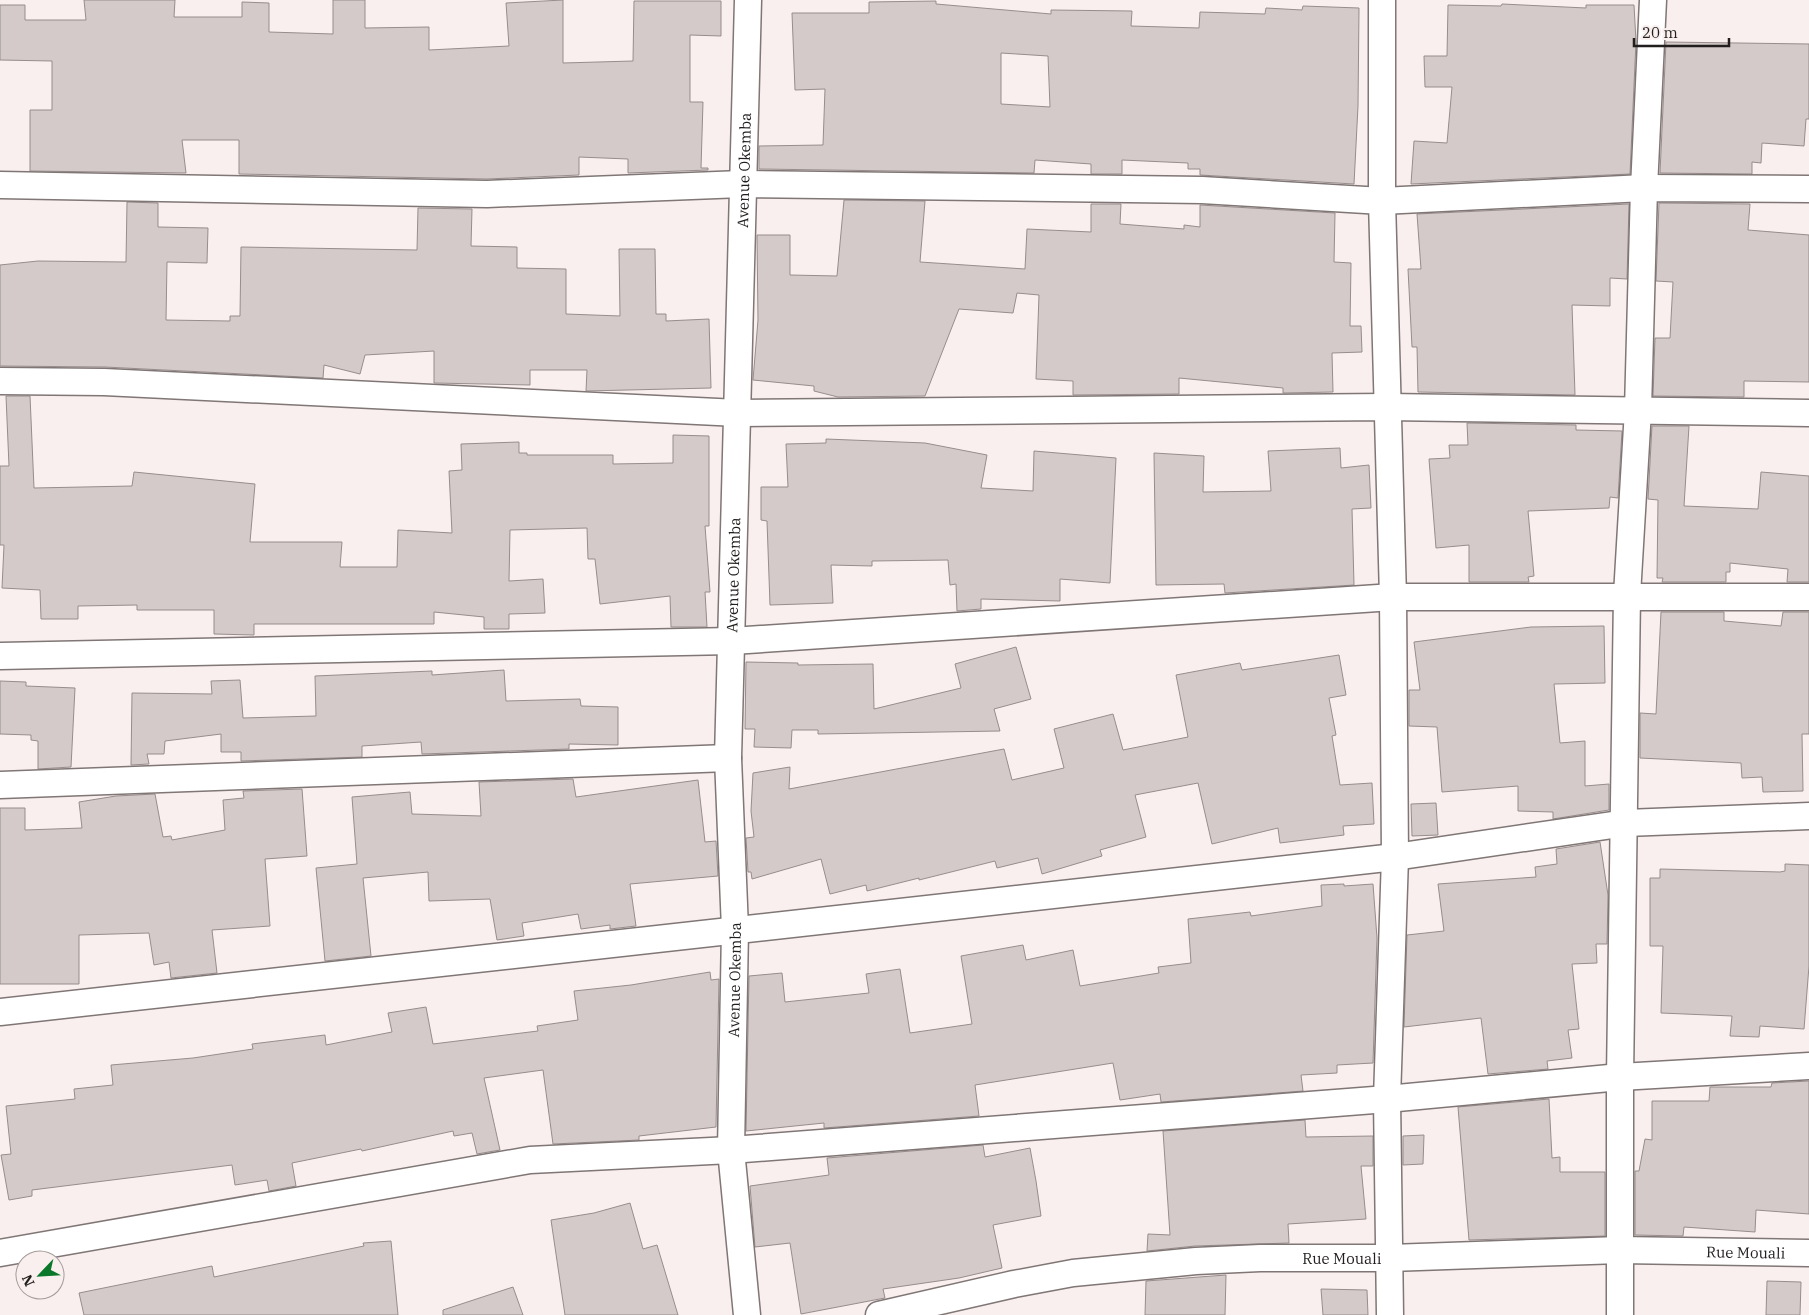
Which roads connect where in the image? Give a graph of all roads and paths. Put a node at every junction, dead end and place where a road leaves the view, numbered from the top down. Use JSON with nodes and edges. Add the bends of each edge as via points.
{"nodes":[{"id":1,"x":748,"y":0,"type":"edge"},
{"id":2,"x":1382,"y":0,"type":"edge"},
{"id":3,"x":1653,"y":0,"type":"edge"},
{"id":4,"x":742,"y":184,"type":"junction"},
{"id":5,"x":0,"y":185,"type":"edge"},
{"id":6,"x":1644,"y":188,"type":"junction"},
{"id":7,"x":1809,"y":190,"type":"edge"},
{"id":8,"x":1382,"y":201,"type":"junction"},
{"id":9,"x":0,"y":381,"type":"edge"},
{"id":10,"x":1387,"y":407,"type":"junction"},
{"id":11,"x":1638,"y":410,"type":"junction"},
{"id":12,"x":738,"y":413,"type":"junction"},
{"id":13,"x":1809,"y":413,"type":"edge"},
{"id":14,"x":1628,"y":595,"type":"junction"},
{"id":15,"x":1393,"y":597,"type":"junction"},
{"id":16,"x":1809,"y":597,"type":"edge"},
{"id":17,"x":732,"y":640,"type":"junction"},
{"id":18,"x":0,"y":656,"type":"edge"},
{"id":19,"x":728,"y":758,"type":"junction"},
{"id":20,"x":0,"y":785,"type":"edge"},
{"id":21,"x":1809,"y":816,"type":"edge"},
{"id":22,"x":1626,"y":823,"type":"junction"},
{"id":23,"x":1395,"y":857,"type":"junction"},
{"id":24,"x":735,"y":929,"type":"junction"},
{"id":25,"x":0,"y":1012,"type":"edge"},
{"id":26,"x":1809,"y":1066,"type":"edge"},
{"id":27,"x":1620,"y":1077,"type":"junction"},
{"id":28,"x":1387,"y":1099,"type":"junction"},
{"id":29,"x":731,"y":1150,"type":"junction"},
{"id":30,"x":1620,"y":1250,"type":"junction"},
{"id":31,"x":0,"y":1253,"type":"edge"},
{"id":32,"x":1809,"y":1253,"type":"edge"},
{"id":33,"x":1390,"y":1258,"type":"junction"},
{"id":34,"x":747,"y":1315,"type":"edge"},
{"id":35,"x":879,"y":1315,"type":"edge"},
{"id":36,"x":1390,"y":1315,"type":"edge"},
{"id":37,"x":1620,"y":1315,"type":"edge"}],
"edges":[{"from":1,"to":4,"type":"street","name":"Avenue Okemba"},
{"from":2,"to":8,"type":"street"},
{"from":3,"to":6,"type":"street"},
{"from":4,"to":5,"type":"street","via":[[487,194]]},
{"from":4,"to":8,"type":"street","via":[[1202,190]]},
{"from":4,"to":12,"type":"street","name":"Avenue Okemba"},
{"from":6,"to":7,"type":"street"},
{"from":6,"to":8,"type":"street"},
{"from":6,"to":11,"type":"street"},
{"from":8,"to":10,"type":"street"},
{"from":9,"to":12,"type":"street","via":[[114,382]]},
{"from":10,"to":11,"type":"street"},
{"from":10,"to":12,"type":"street"},
{"from":10,"to":15,"type":"street"},
{"from":11,"to":13,"type":"street"},
{"from":11,"to":14,"type":"street"},
{"from":12,"to":17,"type":"street","name":"Avenue Okemba"},
{"from":14,"to":15,"type":"street"},
{"from":14,"to":16,"type":"street"},
{"from":14,"to":22,"type":"street"},
{"from":15,"to":17,"type":"street"},
{"from":15,"to":23,"type":"street"},
{"from":17,"to":18,"type":"street"},
{"from":17,"to":19,"type":"street","name":"Avenue Okemba"},
{"from":19,"to":20,"type":"street"},
{"from":19,"to":24,"type":"street","name":"Avenue Okemba"},
{"from":21,"to":22,"type":"street"},
{"from":22,"to":23,"type":"street"},
{"from":22,"to":27,"type":"street"},
{"from":23,"to":24,"type":"street"},
{"from":23,"to":28,"type":"street"},
{"from":24,"to":25,"type":"street"},
{"from":24,"to":29,"type":"street","name":"Avenue Okemba"},
{"from":26,"to":27,"type":"street"},
{"from":27,"to":28,"type":"street"},
{"from":27,"to":30,"type":"street"},
{"from":28,"to":29,"type":"street"},
{"from":28,"to":33,"type":"street"},
{"from":29,"to":31,"type":"street","via":[[530,1160]]},
{"from":29,"to":34,"type":"street","name":"Avenue Okemba"},
{"from":30,"to":32,"type":"street","name":"Rue Mouali"},
{"from":30,"to":33,"type":"street","name":"Rue Mouali"},
{"from":30,"to":37,"type":"street"},
{"from":33,"to":35,"type":"street","name":"Rue Mouali","via":[[1196,1261],[1073,1273]]},
{"from":33,"to":36,"type":"street"}]}
